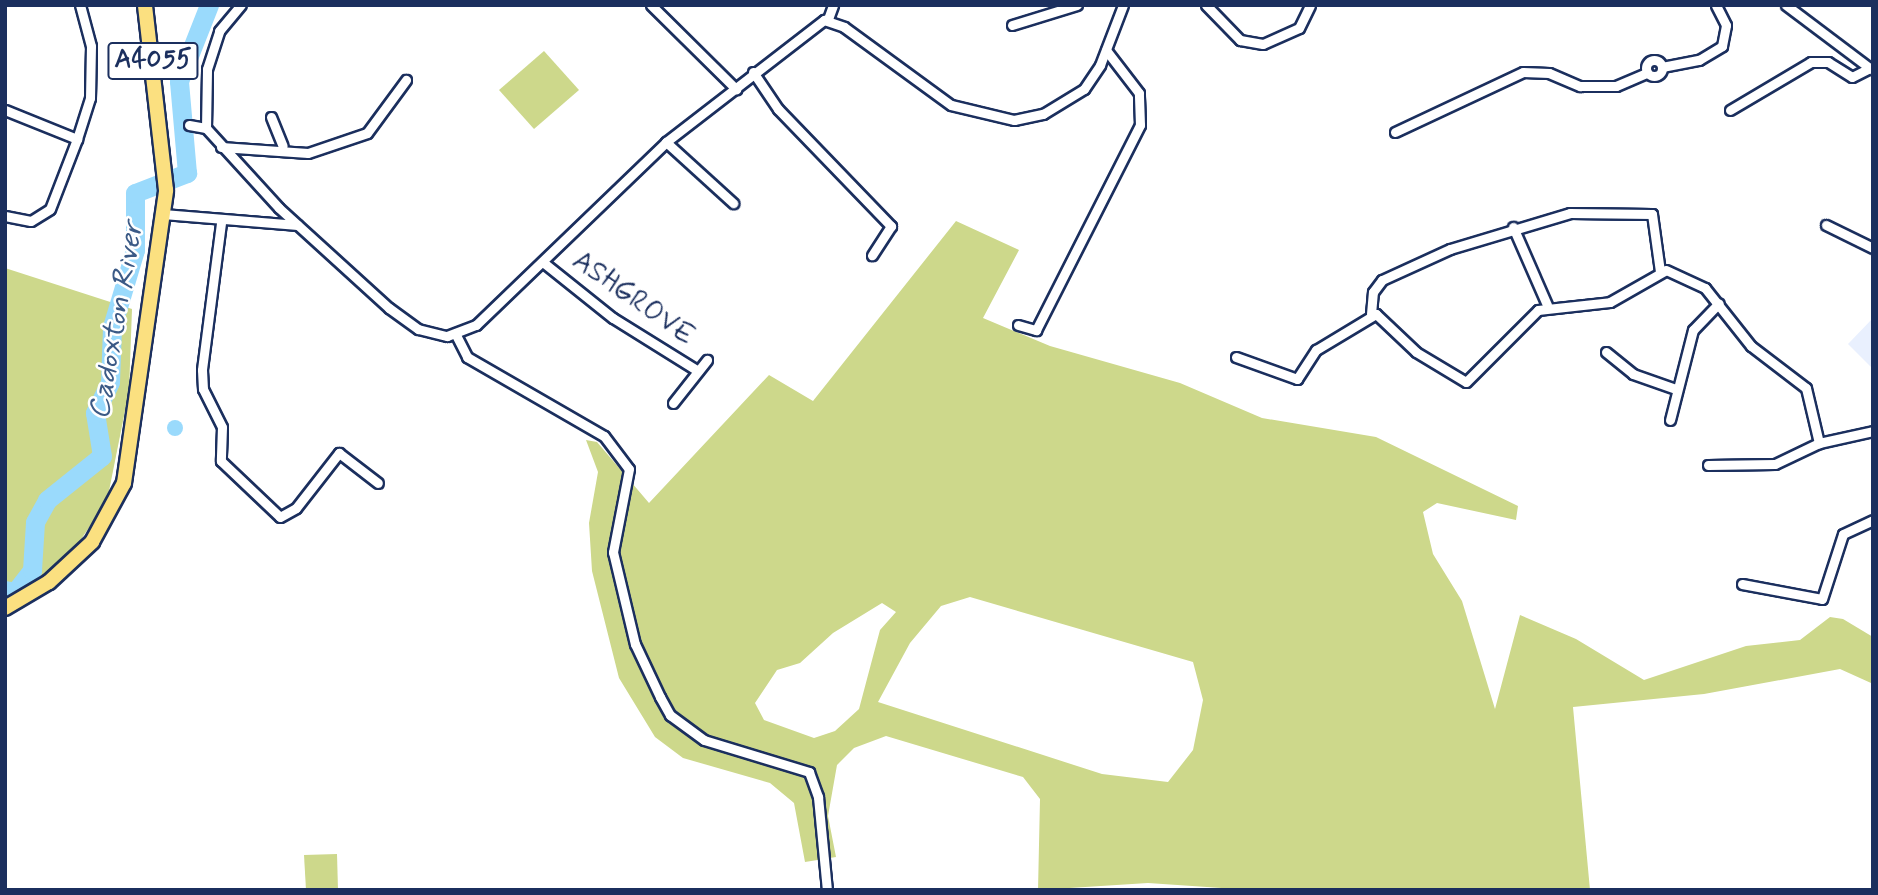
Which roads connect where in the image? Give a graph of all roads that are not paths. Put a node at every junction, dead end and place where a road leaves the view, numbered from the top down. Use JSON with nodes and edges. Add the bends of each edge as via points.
{"nodes":[{"id":1,"x":80,"y":5,"type":"edge"},
{"id":2,"x":145,"y":5,"type":"edge"},
{"id":3,"x":241,"y":5,"type":"edge"},
{"id":4,"x":651,"y":5,"type":"edge"},
{"id":5,"x":833,"y":5,"type":"edge"},
{"id":6,"x":1077,"y":5,"type":"edge"},
{"id":7,"x":1206,"y":5,"type":"edge"},
{"id":8,"x":1310,"y":5,"type":"edge"},
{"id":9,"x":1716,"y":5,"type":"edge"},
{"id":10,"x":1786,"y":5,"type":"edge"},
{"id":11,"x":1121,"y":6,"type":"edge"},
{"id":12,"x":828,"y":19,"type":"junction"},
{"id":13,"x":1012,"y":25,"type":"dead end"},
{"id":14,"x":1106,"y":50,"type":"junction"},
{"id":15,"x":1871,"y":69,"type":"edge"},
{"id":16,"x":753,"y":72,"type":"junction"},
{"id":17,"x":406,"y":80,"type":"dead end"},
{"id":18,"x":736,"y":89,"type":"junction"},
{"id":19,"x":5,"y":110,"type":"edge"},
{"id":20,"x":1730,"y":110,"type":"dead end"},
{"id":21,"x":271,"y":117,"type":"dead end"},
{"id":22,"x":189,"y":125,"type":"dead end"},
{"id":23,"x":206,"y":128,"type":"junction"},
{"id":24,"x":1395,"y":132,"type":"dead end"},
{"id":25,"x":77,"y":139,"type":"junction"},
{"id":26,"x":666,"y":142,"type":"junction"},
{"id":27,"x":283,"y":146,"type":"junction"},
{"id":28,"x":221,"y":147,"type":"junction"},
{"id":29,"x":733,"y":203,"type":"dead end"},
{"id":30,"x":163,"y":214,"type":"junction"},
{"id":31,"x":5,"y":216,"type":"edge"},
{"id":32,"x":221,"y":223,"type":"junction"},
{"id":33,"x":298,"y":225,"type":"junction"},
{"id":34,"x":1826,"y":225,"type":"dead end"},
{"id":35,"x":1513,"y":227,"type":"junction"},
{"id":36,"x":1873,"y":248,"type":"edge"},
{"id":37,"x":872,"y":254,"type":"dead end"},
{"id":38,"x":544,"y":264,"type":"junction"},
{"id":39,"x":1660,"y":272,"type":"junction"},
{"id":40,"x":1719,"y":303,"type":"junction"},
{"id":41,"x":1547,"y":305,"type":"junction"},
{"id":42,"x":1371,"y":314,"type":"junction"},
{"id":43,"x":1018,"y":325,"type":"dead end"},
{"id":44,"x":456,"y":335,"type":"junction"},
{"id":45,"x":1606,"y":352,"type":"dead end"},
{"id":46,"x":1236,"y":357,"type":"dead end"},
{"id":47,"x":707,"y":360,"type":"dead end"},
{"id":48,"x":698,"y":371,"type":"junction"},
{"id":49,"x":1676,"y":388,"type":"junction"},
{"id":50,"x":673,"y":403,"type":"dead end"},
{"id":51,"x":1670,"y":421,"type":"dead end"},
{"id":52,"x":1873,"y":431,"type":"edge"},
{"id":53,"x":1819,"y":443,"type":"junction"},
{"id":54,"x":1708,"y":465,"type":"dead end"},
{"id":55,"x":378,"y":483,"type":"dead end"},
{"id":56,"x":1873,"y":520,"type":"edge"},
{"id":57,"x":1742,"y":584,"type":"dead end"},
{"id":58,"x":5,"y":608,"type":"edge"},
{"id":59,"x":827,"y":890,"type":"edge"}],
"edges":[{"from":1,"to":25,"type":"street","via":[[90,46],[90,93]]},
{"from":2,"to":30,"type":"main road","number":"A4055","via":[[165,173]]},
{"from":3,"to":23,"type":"street","via":[[219,31],[207,69]]},
{"from":4,"to":18,"type":"street"},
{"from":5,"to":12,"type":"street"},
{"from":6,"to":13,"type":"street"},
{"from":7,"to":8,"type":"street","via":[[1240,40],[1264,44],[1299,28]]},
{"from":9,"to":24,"type":"street","via":[[1726,26],[1722,46],[1699,60],[1662,66],[1656,76],[1647,73],[1616,86],[1580,86],[1549,73],[1523,72]]},
{"from":10,"to":15,"type":"street"},
{"from":11,"to":14,"type":"street"},
{"from":12,"to":14,"type":"street","via":[[951,106],[998,120],[1056,108],[1089,83]]},
{"from":12,"to":16,"type":"street"},
{"from":14,"to":43,"type":"street","via":[[1139,93],[1140,125],[1035,330]]},
{"from":15,"to":20,"type":"street","via":[[1852,77],[1828,62],[1811,62]]},
{"from":16,"to":18,"type":"street"},
{"from":16,"to":37,"type":"street","via":[[833,170],[891,226]]},
{"from":17,"to":27,"type":"street","via":[[367,133],[308,153]]},
{"from":18,"to":26,"type":"street"},
{"from":19,"to":25,"type":"street"},
{"from":21,"to":27,"type":"street"},
{"from":22,"to":23,"type":"street"},
{"from":23,"to":28,"type":"street"},
{"from":25,"to":31,"type":"street","via":[[50,209],[31,221]]},
{"from":26,"to":29,"type":"street"},
{"from":26,"to":38,"type":"street"},
{"from":27,"to":28,"type":"street"},
{"from":28,"to":33,"type":"street"},
{"from":30,"to":32,"type":"street"},
{"from":30,"to":58,"type":"main road","number":"A4055","via":[[124,482],[92,542],[49,582]]},
{"from":32,"to":33,"type":"street"},
{"from":32,"to":55,"type":"street","via":[[202,370],[203,389],[222,426],[221,461],[280,517],[296,508],[339,453]]},
{"from":33,"to":44,"type":"street","via":[[405,320],[429,333]]},
{"from":34,"to":36,"type":"street"},
{"from":35,"to":39,"type":"street","via":[[1570,213],[1647,212],[1656,219]]},
{"from":35,"to":41,"type":"street"},
{"from":35,"to":42,"type":"street","via":[[1382,280],[1373,292]]},
{"from":38,"to":44,"type":"street","via":[[476,325]]},
{"from":38,"to":48,"type":"street","name":"ASHGROVE","via":[[621,324]]},
{"from":39,"to":40,"type":"street","via":[[1689,278]]},
{"from":39,"to":41,"type":"street","via":[[1610,302]]},
{"from":40,"to":49,"type":"street","via":[[1693,330]]},
{"from":40,"to":53,"type":"street","via":[[1751,346],[1806,387]]},
{"from":41,"to":42,"type":"street","via":[[1466,382]]},
{"from":42,"to":46,"type":"street","via":[[1316,350],[1297,379]]},
{"from":44,"to":59,"type":"street","via":[[467,357],[491,375],[604,436],[629,469],[613,552],[635,644],[670,715],[704,740],[809,772],[818,797]]},
{"from":45,"to":49,"type":"street","via":[[1633,374]]},
{"from":47,"to":48,"type":"street","name":"ASHGROVE"},
{"from":48,"to":50,"type":"street","name":"ASHGROVE"},
{"from":49,"to":51,"type":"street"},
{"from":52,"to":53,"type":"street"},
{"from":53,"to":54,"type":"street","via":[[1775,464]]},
{"from":56,"to":57,"type":"street","via":[[1843,534],[1822,599]]}]}
